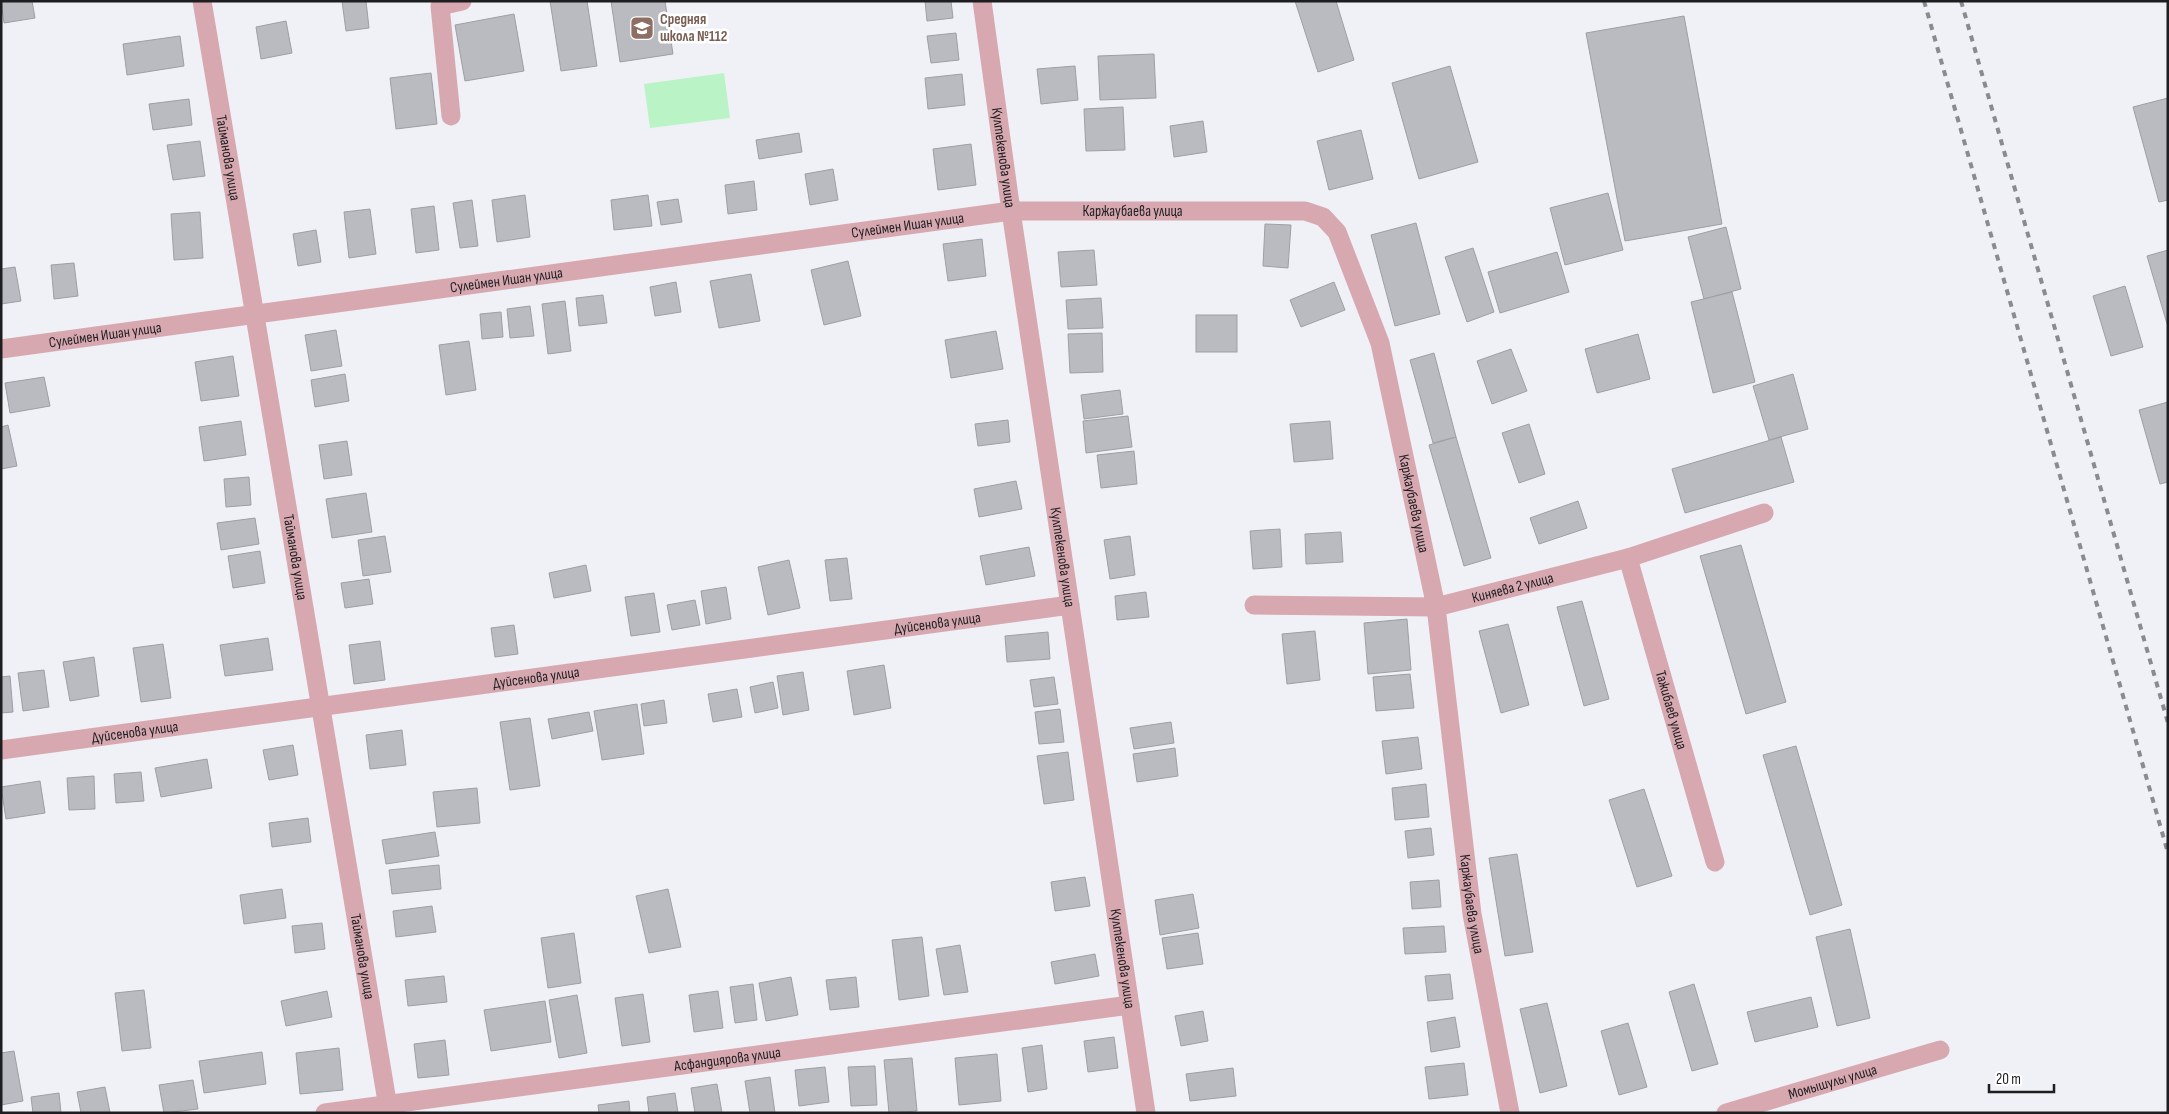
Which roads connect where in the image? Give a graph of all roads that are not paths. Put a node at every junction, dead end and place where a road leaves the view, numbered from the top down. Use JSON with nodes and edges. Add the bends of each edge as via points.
{"nodes":[{"id":1,"x":202,"y":1,"type":"edge"},
{"id":2,"x":462,"y":1,"type":"edge"},
{"id":3,"x":982,"y":1,"type":"edge"},
{"id":4,"x":451,"y":116,"type":"dead end"},
{"id":5,"x":1011,"y":211,"type":"junction"},
{"id":6,"x":255,"y":314,"type":"junction"},
{"id":7,"x":1,"y":349,"type":"edge"},
{"id":8,"x":1764,"y":513,"type":"dead end"},
{"id":9,"x":1628,"y":558,"type":"junction"},
{"id":10,"x":1070,"y":605,"type":"junction"},
{"id":11,"x":1254,"y":605,"type":"dead end"},
{"id":12,"x":1436,"y":607,"type":"junction"},
{"id":13,"x":321,"y":706,"type":"junction"},
{"id":14,"x":1,"y":750,"type":"edge"},
{"id":15,"x":1715,"y":862,"type":"dead end"},
{"id":16,"x":1130,"y":1004,"type":"junction"},
{"id":17,"x":1940,"y":1050,"type":"dead end"},
{"id":18,"x":389,"y":1108,"type":"edge"},
{"id":19,"x":324,"y":1113,"type":"edge"},
{"id":20,"x":1146,"y":1113,"type":"edge"},
{"id":21,"x":1510,"y":1113,"type":"edge"},
{"id":22,"x":1726,"y":1113,"type":"edge"}],
"edges":[{"from":1,"to":6,"type":"street","name":"Тайманова улица"},
{"from":2,"to":4,"type":"street","via":[[440,6]]},
{"from":3,"to":5,"type":"street","name":"Култекенова улица"},
{"from":5,"to":6,"type":"street","name":"Сулеймен Ишан улица"},
{"from":5,"to":10,"type":"street","name":"Култекенова улица"},
{"from":5,"to":12,"type":"street","name":"Каржаубаева улица","via":[[1305,211],[1323,217],[1338,232],[1380,343]]},
{"from":6,"to":7,"type":"street","name":"Сулеймен Ишан улица"},
{"from":6,"to":13,"type":"street","name":"Тайманова улица"},
{"from":8,"to":9,"type":"street","name":"Киняева 2 улица"},
{"from":9,"to":12,"type":"street","name":"Киняева 2 улица"},
{"from":9,"to":15,"type":"street","name":"Тажибаев улица"},
{"from":10,"to":13,"type":"street","name":"Дуйсенова улица"},
{"from":10,"to":16,"type":"street","name":"Култекенова улица"},
{"from":11,"to":12,"type":"street","name":"Киняева 2 улица"},
{"from":12,"to":21,"type":"street","name":"Каржаубаева улица","via":[[1472,914]]},
{"from":13,"to":14,"type":"street","name":"Дуйсенова улица"},
{"from":13,"to":18,"type":"street","name":"Тайманова улица"},
{"from":16,"to":18,"type":"street","name":"Асфандиярова улица"},
{"from":16,"to":20,"type":"street","name":"Култекенова улица"},
{"from":17,"to":22,"type":"street","name":"Момышулы улица"},
{"from":18,"to":19,"type":"street","name":"Асфандиярова улица"}]}
